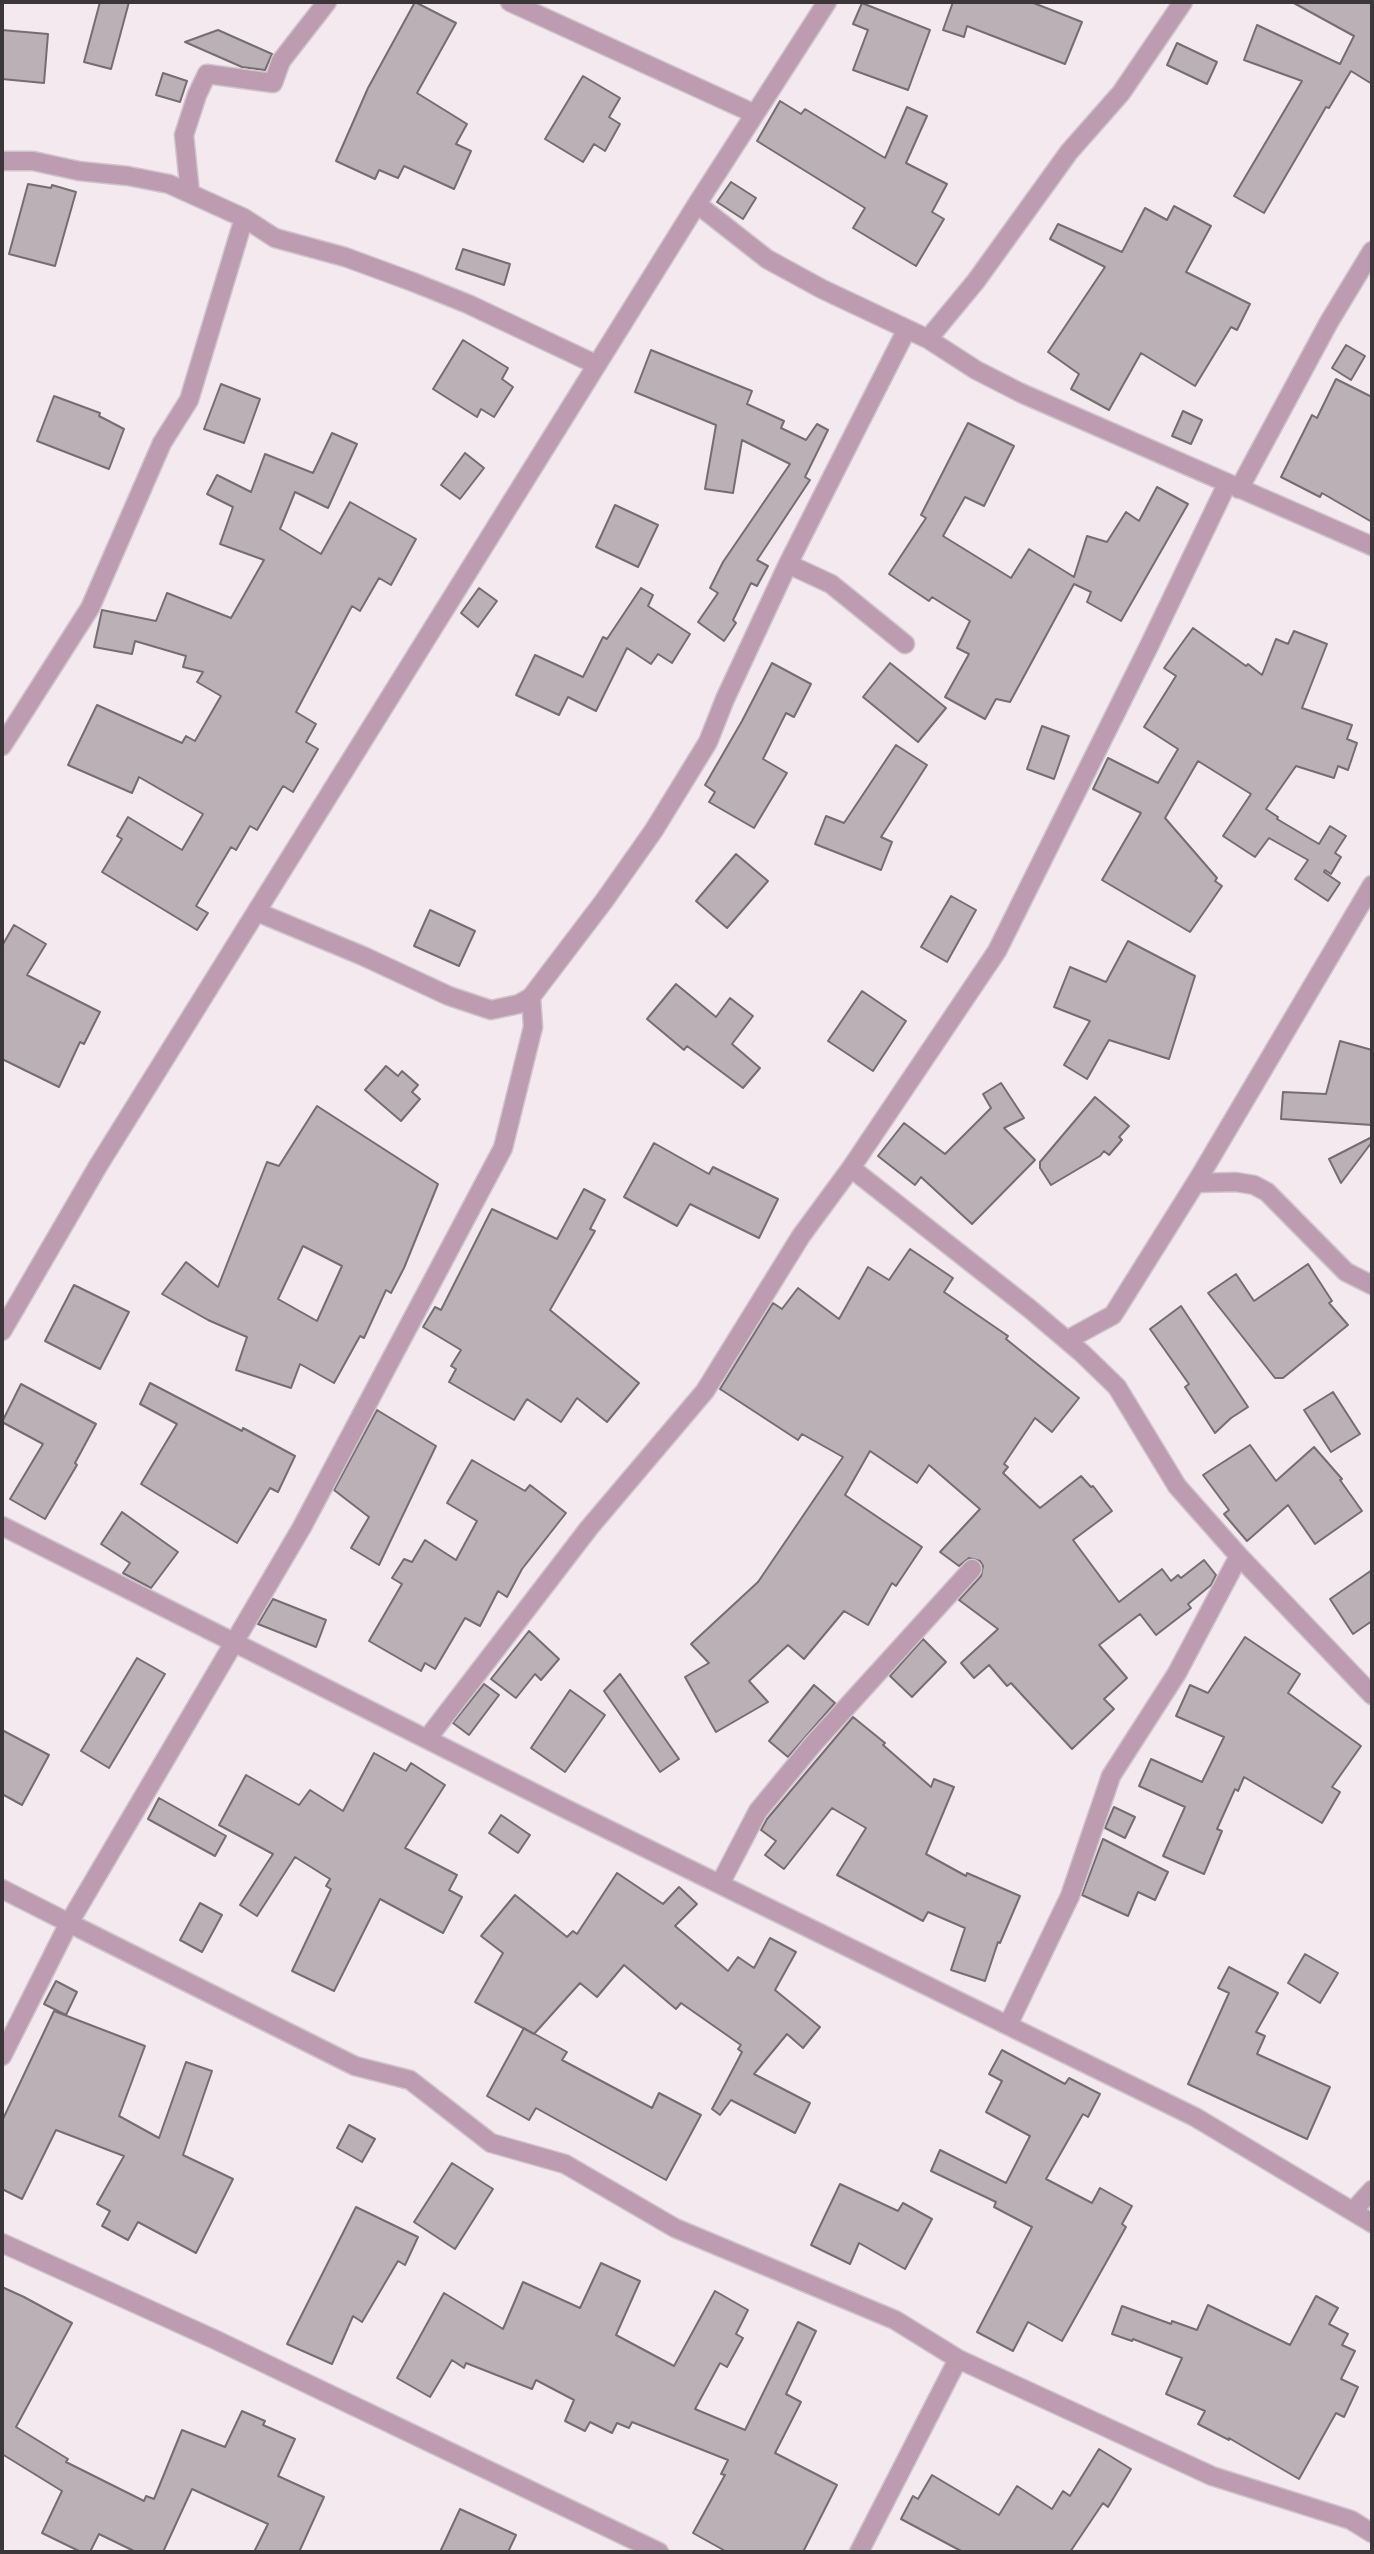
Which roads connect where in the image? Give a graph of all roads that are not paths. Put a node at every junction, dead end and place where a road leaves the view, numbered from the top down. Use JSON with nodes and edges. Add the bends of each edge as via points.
{"nodes":[{"id":1,"x":327,"y":2,"type":"edge"},
{"id":2,"x":510,"y":2,"type":"edge"},
{"id":3,"x":827,"y":2,"type":"edge"},
{"id":4,"x":1183,"y":2,"type":"edge"},
{"id":5,"x":755,"y":114,"type":"junction"},
{"id":6,"x":2,"y":160,"type":"edge"},
{"id":7,"x":190,"y":192,"type":"junction"},
{"id":8,"x":697,"y":204,"type":"junction"},
{"id":9,"x":244,"y":218,"type":"junction"},
{"id":10,"x":1372,"y":251,"type":"edge"},
{"id":11,"x":907,"y":329,"type":"junction"},
{"id":12,"x":928,"y":339,"type":"junction"},
{"id":13,"x":597,"y":366,"type":"junction"},
{"id":14,"x":1233,"y":486,"type":"junction"},
{"id":15,"x":1372,"y":546,"type":"edge"},
{"id":16,"x":788,"y":564,"type":"junction"},
{"id":17,"x":905,"y":644,"type":"dead end"},
{"id":18,"x":2,"y":746,"type":"edge"},
{"id":19,"x":1372,"y":885,"type":"edge"},
{"id":20,"x":257,"y":912,"type":"junction"},
{"id":21,"x":531,"y":997,"type":"junction"},
{"id":22,"x":851,"y":1168,"type":"junction"},
{"id":23,"x":1196,"y":1183,"type":"junction"},
{"id":24,"x":1372,"y":1285,"type":"edge"},
{"id":25,"x":2,"y":1331,"type":"edge"},
{"id":26,"x":1067,"y":1340,"type":"junction"},
{"id":27,"x":2,"y":1525,"type":"edge"},
{"id":28,"x":1239,"y":1556,"type":"junction"},
{"id":29,"x":972,"y":1569,"type":"dead end"},
{"id":30,"x":233,"y":1642,"type":"junction"},
{"id":31,"x":1372,"y":1695,"type":"edge"},
{"id":32,"x":427,"y":1739,"type":"junction"},
{"id":33,"x":720,"y":1884,"type":"junction"},
{"id":34,"x":2,"y":1889,"type":"edge"},
{"id":35,"x":69,"y":1923,"type":"junction"},
{"id":36,"x":1008,"y":2025,"type":"junction"},
{"id":37,"x":2,"y":2056,"type":"edge"},
{"id":38,"x":1372,"y":2190,"type":"edge"},
{"id":39,"x":1353,"y":2211,"type":"junction"},
{"id":40,"x":1372,"y":2223,"type":"edge"},
{"id":41,"x":2,"y":2243,"type":"edge"},
{"id":42,"x":958,"y":2359,"type":"junction"},
{"id":43,"x":1372,"y":2533,"type":"edge"},
{"id":44,"x":659,"y":2552,"type":"edge"},
{"id":45,"x":859,"y":2552,"type":"edge"}],
"edges":[{"from":1,"to":7,"type":"street","via":[[281,61],[273,83],[207,75],[184,135]]},
{"from":2,"to":5,"type":"street"},
{"from":3,"to":5,"type":"street"},
{"from":4,"to":12,"type":"street","via":[[1121,93],[1069,152]]},
{"from":5,"to":8,"type":"street"},
{"from":6,"to":7,"type":"street","via":[[128,176]]},
{"from":7,"to":9,"type":"street"},
{"from":8,"to":11,"type":"street","via":[[767,260]]},
{"from":8,"to":13,"type":"street"},
{"from":9,"to":13,"type":"street","via":[[275,238],[345,257],[468,304]]},
{"from":9,"to":18,"type":"street","via":[[189,400],[162,443],[90,608]]},
{"from":10,"to":14,"type":"street"},
{"from":11,"to":12,"type":"street"},
{"from":11,"to":16,"type":"street"},
{"from":12,"to":14,"type":"street","via":[[1021,393]]},
{"from":13,"to":20,"type":"street"},
{"from":14,"to":15,"type":"street"},
{"from":14,"to":22,"type":"street","via":[[997,951]]},
{"from":16,"to":17,"type":"street","via":[[831,584]]},
{"from":16,"to":21,"type":"street","via":[[708,742],[654,830]]},
{"from":19,"to":23,"type":"street"},
{"from":20,"to":21,"type":"street","via":[[491,1010]]},
{"from":20,"to":25,"type":"street"},
{"from":21,"to":30,"type":"street","via":[[533,1027],[503,1149],[302,1527]]},
{"from":22,"to":26,"type":"street"},
{"from":22,"to":32,"type":"street","via":[[801,1236],[705,1391],[589,1528]]},
{"from":23,"to":24,"type":"street","via":[[1236,1182],[1267,1192],[1346,1272]]},
{"from":23,"to":26,"type":"street","via":[[1113,1315]]},
{"from":26,"to":28,"type":"street","via":[[1117,1387],[1177,1486]]},
{"from":27,"to":30,"type":"street"},
{"from":28,"to":31,"type":"street"},
{"from":28,"to":36,"type":"street","via":[[1177,1674],[1111,1776],[1070,1896]]},
{"from":29,"to":33,"type":"street","via":[[758,1811]]},
{"from":30,"to":32,"type":"street"},
{"from":30,"to":35,"type":"street"},
{"from":32,"to":33,"type":"street"},
{"from":33,"to":36,"type":"street"},
{"from":34,"to":35,"type":"street"},
{"from":35,"to":37,"type":"street"},
{"from":35,"to":42,"type":"street","via":[[355,2066],[410,2080],[491,2143],[565,2164],[675,2228],[895,2320]]},
{"from":36,"to":39,"type":"street","via":[[1195,2117]]},
{"from":38,"to":39,"type":"street"},
{"from":39,"to":40,"type":"street"},
{"from":41,"to":44,"type":"street"},
{"from":42,"to":43,"type":"street","via":[[1212,2476],[1351,2520]]},
{"from":42,"to":45,"type":"street"}]}
